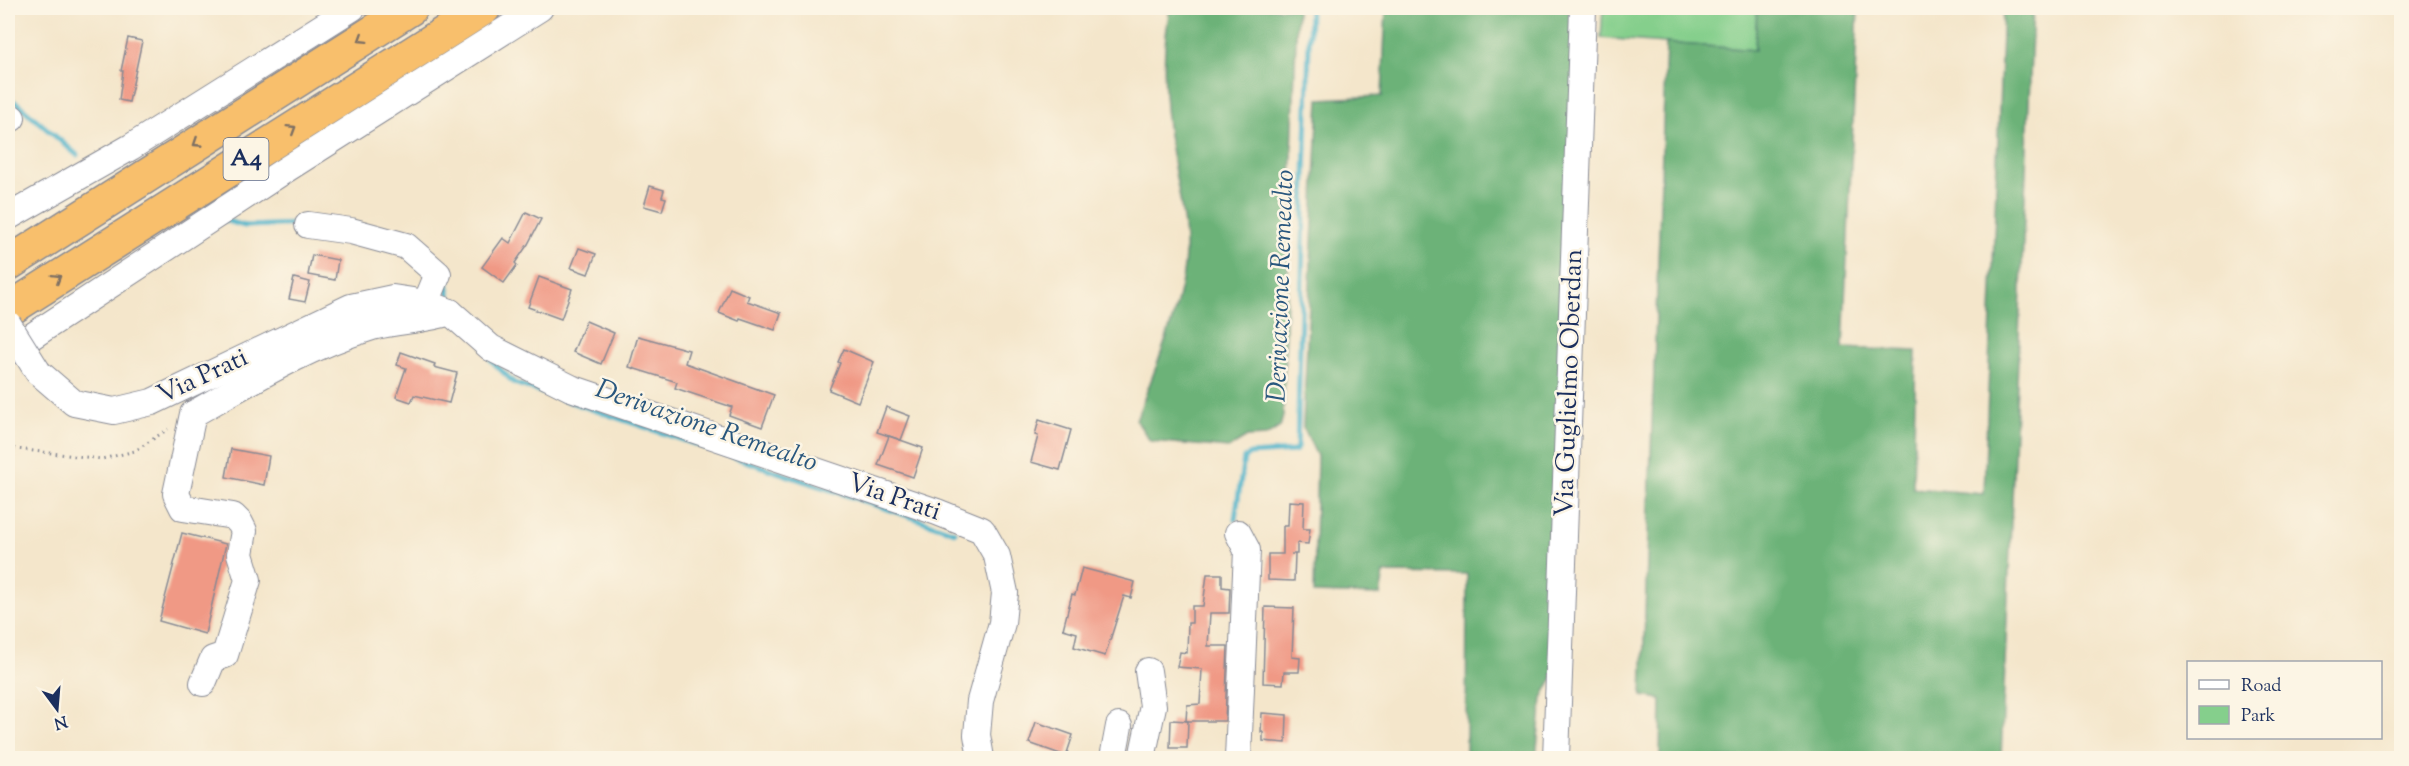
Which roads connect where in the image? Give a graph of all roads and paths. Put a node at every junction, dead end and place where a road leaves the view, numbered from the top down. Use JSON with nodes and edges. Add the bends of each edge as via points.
{"nodes":[{"id":1,"x":352,"y":8,"type":"edge"},
{"id":2,"x":411,"y":8,"type":"edge"},
{"id":3,"x":484,"y":8,"type":"edge"},
{"id":4,"x":540,"y":8,"type":"edge"},
{"id":5,"x":1583,"y":8,"type":"edge"},
{"id":6,"x":8,"y":217,"type":"edge"},
{"id":7,"x":308,"y":225,"type":"dead end"},
{"id":8,"x":8,"y":264,"type":"edge"},
{"id":9,"x":438,"y":308,"type":"junction"},
{"id":10,"x":8,"y":310,"type":"edge"},
{"id":11,"x":8,"y":324,"type":"edge"},
{"id":12,"x":8,"y":352,"type":"edge"},
{"id":13,"x":193,"y":414,"type":"junction"},
{"id":14,"x":8,"y":448,"type":"edge"},
{"id":15,"x":1238,"y":533,"type":"dead end"},
{"id":16,"x":1148,"y":671,"type":"dead end"},
{"id":17,"x":203,"y":684,"type":"dead end"},
{"id":18,"x":1119,"y":726,"type":"dead end"},
{"id":19,"x":981,"y":759,"type":"edge"},
{"id":20,"x":1113,"y":759,"type":"edge"},
{"id":21,"x":1142,"y":759,"type":"edge"},
{"id":22,"x":1238,"y":759,"type":"edge"},
{"id":23,"x":1556,"y":759,"type":"edge"}],
"edges":[{"from":1,"to":6,"type":"street","via":[[131,147]]},
{"from":2,"to":8,"type":"highway","number":"A4","one_way":true},
{"from":10,"to":3,"type":"highway","number":"A4","one_way":true},
{"from":4,"to":12,"type":"street"},
{"from":5,"to":23,"type":"street","name":"Via Guglielmo Oberdan"},
{"from":7,"to":9,"type":"street","via":[[351,231],[406,246],[438,274]]},
{"from":9,"to":11,"type":"street","name":"Via Prati","bridge":true,"via":[[393,298],[351,307],[152,402],[114,411],[74,403],[38,372]]},
{"from":9,"to":13,"type":"street","via":[[430,319],[375,327],[319,345]]},
{"from":9,"to":19,"type":"street","name":"Via Prati","via":[[492,348],[571,388],[982,530],[997,556],[1005,592],[1002,623],[980,701],[977,735]]},
{"from":13,"to":14,"type":"path","via":[[135,451],[102,459]]},
{"from":13,"to":17,"type":"street","via":[[176,494],[183,508],[233,516],[240,523],[244,531],[240,554],[248,580],[225,655],[213,659]]},
{"from":15,"to":22,"type":"street","via":[[1246,550]]},
{"from":16,"to":21,"type":"street","via":[[1153,706]]},
{"from":18,"to":20,"type":"street"}]}
